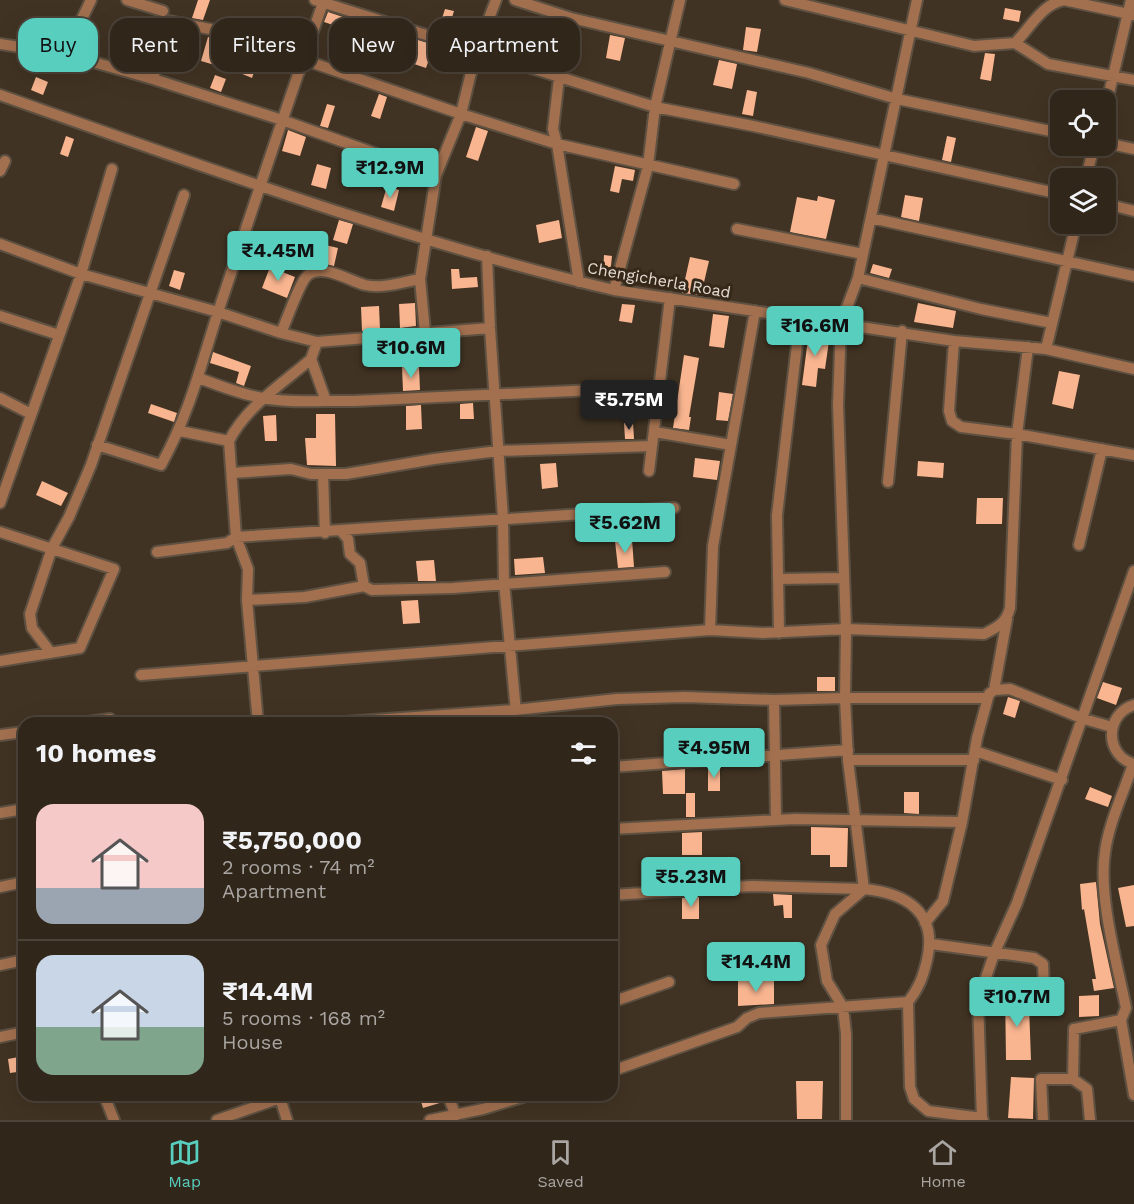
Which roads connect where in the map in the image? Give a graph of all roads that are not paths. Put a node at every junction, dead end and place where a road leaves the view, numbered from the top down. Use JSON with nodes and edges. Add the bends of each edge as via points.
{"nodes":[{"id":1,"x":91,"y":0,"type":"edge"},
{"id":2,"x":127,"y":0,"type":"edge"},
{"id":3,"x":160,"y":0,"type":"edge"},
{"id":4,"x":496,"y":0,"type":"edge"},
{"id":5,"x":515,"y":0,"type":"edge"},
{"id":6,"x":680,"y":0,"type":"edge"},
{"id":7,"x":785,"y":0,"type":"edge"},
{"id":8,"x":917,"y":0,"type":"edge"},
{"id":9,"x":1131,"y":0,"type":"edge"},
{"id":10,"x":321,"y":1,"type":"edge"},
{"id":11,"x":1052,"y":1,"type":"edge"},
{"id":12,"x":1131,"y":14,"type":"edge"},
{"id":13,"x":166,"y":16,"type":"junction"},
{"id":14,"x":82,"y":18,"type":"edge"},
{"id":15,"x":316,"y":18,"type":"edge"},
{"id":16,"x":489,"y":18,"type":"edge"},
{"id":17,"x":211,"y":29,"type":"edge"},
{"id":18,"x":911,"y":29,"type":"junction"},
{"id":19,"x":428,"y":36,"type":"edge"},
{"id":20,"x":669,"y":41,"type":"junction"},
{"id":21,"x":1015,"y":43,"type":"junction"},
{"id":22,"x":0,"y":44,"type":"edge"},
{"id":23,"x":18,"y":47,"type":"edge"},
{"id":24,"x":98,"y":63,"type":"edge"},
{"id":25,"x":317,"y":65,"type":"edge"},
{"id":26,"x":298,"y":72,"type":"edge"},
{"id":27,"x":471,"y":72,"type":"edge"},
{"id":28,"x":540,"y":72,"type":"edge"},
{"id":29,"x":1114,"y":75,"type":"junction"},
{"id":30,"x":559,"y":78,"type":"junction"},
{"id":31,"x":153,"y":79,"type":"junction"},
{"id":32,"x":1134,"y":80,"type":"edge"},
{"id":33,"x":1110,"y":90,"type":"edge"},
{"id":34,"x":0,"y":95,"type":"edge"},
{"id":35,"x":897,"y":99,"type":"junction"},
{"id":36,"x":655,"y":107,"type":"junction"},
{"id":37,"x":461,"y":114,"type":"junction"},
{"id":38,"x":282,"y":120,"type":"junction"},
{"id":39,"x":1050,"y":131,"type":"edge"},
{"id":40,"x":557,"y":144,"type":"junction"},
{"id":41,"x":1116,"y":145,"type":"edge"},
{"id":42,"x":1134,"y":149,"type":"edge"},
{"id":43,"x":885,"y":155,"type":"junction"},
{"id":44,"x":648,"y":165,"type":"junction"},
{"id":45,"x":112,"y":169,"type":"dead end"},
{"id":46,"x":436,"y":175,"type":"junction"},
{"id":47,"x":734,"y":184,"type":"dead end"},
{"id":48,"x":261,"y":185,"type":"junction"},
{"id":49,"x":1050,"y":192,"type":"edge"},
{"id":50,"x":184,"y":195,"type":"dead end"},
{"id":51,"x":1116,"y":206,"type":"edge"},
{"id":52,"x":1134,"y":211,"type":"edge"},
{"id":53,"x":871,"y":218,"type":"junction"},
{"id":54,"x":737,"y":229,"type":"dead end"},
{"id":55,"x":1074,"y":234,"type":"edge"},
{"id":56,"x":425,"y":238,"type":"junction"},
{"id":57,"x":0,"y":244,"type":"edge"},
{"id":58,"x":863,"y":254,"type":"junction"},
{"id":59,"x":487,"y":256,"type":"junction"},
{"id":60,"x":1068,"y":261,"type":"junction"},
{"id":61,"x":81,"y":274,"type":"junction"},
{"id":62,"x":1134,"y":276,"type":"edge"},
{"id":63,"x":858,"y":278,"type":"junction"},
{"id":64,"x":420,"y":279,"type":"junction"},
{"id":65,"x":579,"y":282,"type":"junction"},
{"id":66,"x":614,"y":290,"type":"junction"},
{"id":67,"x":148,"y":293,"type":"junction"},
{"id":68,"x":670,"y":298,"type":"junction"},
{"id":69,"x":755,"y":311,"type":"junction"},
{"id":70,"x":218,"y":312,"type":"junction"},
{"id":71,"x":0,"y":316,"type":"edge"},
{"id":72,"x":800,"y":319,"type":"junction"},
{"id":73,"x":841,"y":323,"type":"junction"},
{"id":74,"x":1052,"y":323,"type":"junction"},
{"id":75,"x":490,"y":328,"type":"junction"},
{"id":76,"x":425,"y":332,"type":"junction"},
{"id":77,"x":902,"y":332,"type":"junction"},
{"id":78,"x":281,"y":333,"type":"junction"},
{"id":79,"x":59,"y":335,"type":"junction"},
{"id":80,"x":954,"y":341,"type":"junction"},
{"id":81,"x":317,"y":342,"type":"junction"},
{"id":82,"x":1028,"y":347,"type":"junction"},
{"id":83,"x":1046,"y":349,"type":"junction"},
{"id":84,"x":311,"y":359,"type":"junction"},
{"id":85,"x":1134,"y":369,"type":"edge"},
{"id":86,"x":199,"y":378,"type":"junction"},
{"id":87,"x":659,"y":387,"type":"junction"},
{"id":88,"x":494,"y":394,"type":"junction"},
{"id":89,"x":0,"y":398,"type":"edge"},
{"id":90,"x":263,"y":399,"type":"junction"},
{"id":91,"x":326,"y":400,"type":"junction"},
{"id":92,"x":31,"y":414,"type":"junction"},
{"id":93,"x":180,"y":431,"type":"junction"},
{"id":94,"x":655,"y":432,"type":"junction"},
{"id":95,"x":1017,"y":434,"type":"junction"},
{"id":96,"x":229,"y":441,"type":"junction"},
{"id":97,"x":97,"y":445,"type":"junction"},
{"id":98,"x":731,"y":445,"type":"junction"},
{"id":99,"x":652,"y":446,"type":"junction"},
{"id":100,"x":1102,"y":449,"type":"junction"},
{"id":101,"x":498,"y":451,"type":"junction"},
{"id":102,"x":1134,"y":455,"type":"edge"},
{"id":103,"x":649,"y":471,"type":"dead end"},
{"id":104,"x":232,"y":473,"type":"junction"},
{"id":105,"x":323,"y":474,"type":"junction"},
{"id":106,"x":888,"y":482,"type":"dead end"},
{"id":107,"x":0,"y":503,"type":"edge"},
{"id":108,"x":674,"y":508,"type":"dead end"},
{"id":109,"x":503,"y":518,"type":"junction"},
{"id":110,"x":0,"y":532,"type":"edge"},
{"id":111,"x":342,"y":532,"type":"junction"},
{"id":112,"x":325,"y":533,"type":"junction"},
{"id":113,"x":236,"y":537,"type":"junction"},
{"id":114,"x":1079,"y":545,"type":"dead end"},
{"id":115,"x":52,"y":548,"type":"junction"},
{"id":116,"x":157,"y":552,"type":"dead end"},
{"id":117,"x":665,"y":572,"type":"dead end"},
{"id":118,"x":1134,"y":572,"type":"edge"},
{"id":119,"x":843,"y":578,"type":"junction"},
{"id":120,"x":779,"y":579,"type":"junction"},
{"id":121,"x":504,"y":582,"type":"junction"},
{"id":122,"x":364,"y":586,"type":"junction"},
{"id":123,"x":247,"y":600,"type":"junction"},
{"id":124,"x":1007,"y":619,"type":"junction"},
{"id":125,"x":846,"y":629,"type":"junction"},
{"id":126,"x":710,"y":630,"type":"junction"},
{"id":127,"x":779,"y":633,"type":"junction"},
{"id":128,"x":509,"y":646,"type":"junction"},
{"id":129,"x":51,"y":653,"type":"junction"},
{"id":130,"x":0,"y":661,"type":"edge"},
{"id":131,"x":253,"y":665,"type":"junction"},
{"id":132,"x":141,"y":675,"type":"dead end"},
{"id":133,"x":991,"y":694,"type":"junction"},
{"id":134,"x":845,"y":698,"type":"junction"},
{"id":135,"x":774,"y":700,"type":"junction"},
{"id":136,"x":1134,"y":705,"type":"edge"},
{"id":137,"x":516,"y":710,"type":"junction"},
{"id":138,"x":257,"y":717,"type":"edge"},
{"id":139,"x":416,"y":717,"type":"edge"},
{"id":140,"x":517,"y":717,"type":"edge"},
{"id":141,"x":1084,"y":719,"type":"junction"},
{"id":142,"x":1112,"y":727,"type":"junction"},
{"id":143,"x":18,"y":733,"type":"edge"},
{"id":144,"x":0,"y":735,"type":"edge"},
{"id":145,"x":848,"y":755,"type":"junction"},
{"id":146,"x":774,"y":756,"type":"junction"},
{"id":147,"x":974,"y":756,"type":"junction"},
{"id":148,"x":1133,"y":764,"type":"edge"},
{"id":149,"x":618,"y":767,"type":"edge"},
{"id":150,"x":1062,"y":780,"type":"junction"},
{"id":151,"x":18,"y":810,"type":"edge"},
{"id":152,"x":0,"y":813,"type":"edge"},
{"id":153,"x":855,"y":819,"type":"junction"},
{"id":154,"x":776,"y":820,"type":"junction"},
{"id":155,"x":962,"y":822,"type":"junction"},
{"id":156,"x":618,"y":829,"type":"edge"},
{"id":157,"x":18,"y":883,"type":"edge"},
{"id":158,"x":0,"y":887,"type":"edge"},
{"id":159,"x":864,"y":889,"type":"junction"},
{"id":160,"x":618,"y":895,"type":"edge"},
{"id":161,"x":925,"y":923,"type":"junction"},
{"id":162,"x":931,"y":944,"type":"junction"},
{"id":163,"x":994,"y":954,"type":"junction"},
{"id":164,"x":18,"y":961,"type":"edge"},
{"id":165,"x":0,"y":965,"type":"edge"},
{"id":166,"x":669,"y":982,"type":"dead end"},
{"id":167,"x":1044,"y":989,"type":"dead end"},
{"id":168,"x":618,"y":1000,"type":"edge"},
{"id":169,"x":908,"y":1002,"type":"junction"},
{"id":170,"x":843,"y":1006,"type":"junction"},
{"id":171,"x":1130,"y":1007,"type":"edge"},
{"id":172,"x":1121,"y":1020,"type":"junction"},
{"id":173,"x":18,"y":1033,"type":"edge"},
{"id":174,"x":0,"y":1037,"type":"edge"},
{"id":175,"x":618,"y":1069,"type":"edge"},
{"id":176,"x":1073,"y":1079,"type":"junction"},
{"id":177,"x":1134,"y":1095,"type":"edge"},
{"id":178,"x":106,"y":1101,"type":"edge"},
{"id":179,"x":268,"y":1101,"type":"edge"},
{"id":180,"x":283,"y":1101,"type":"edge"},
{"id":181,"x":450,"y":1101,"type":"edge"},
{"id":182,"x":509,"y":1101,"type":"edge"},
{"id":183,"x":454,"y":1117,"type":"edge"},
{"id":184,"x":982,"y":1119,"type":"edge"},
{"id":185,"x":114,"y":1120,"type":"edge"},
{"id":186,"x":217,"y":1120,"type":"edge"},
{"id":187,"x":287,"y":1120,"type":"edge"},
{"id":188,"x":430,"y":1120,"type":"edge"},
{"id":189,"x":846,"y":1120,"type":"edge"},
{"id":190,"x":1043,"y":1120,"type":"edge"},
{"id":191,"x":1090,"y":1120,"type":"edge"}],
"edges":[{"from":1,"to":14,"type":"street"},
{"from":2,"to":13,"type":"street"},
{"from":3,"to":13,"type":"street"},
{"from":4,"to":16,"type":"street"},
{"from":5,"to":20,"type":"street"},
{"from":6,"to":20,"type":"street"},
{"from":7,"to":18,"type":"street"},
{"from":8,"to":18,"type":"street"},
{"from":9,"to":12,"type":"street"},
{"from":10,"to":15,"type":"street"},
{"from":10,"to":19,"type":"street"},
{"from":11,"to":12,"type":"street"},
{"from":11,"to":21,"type":"street"},
{"from":12,"to":29,"type":"street"},
{"from":13,"to":17,"type":"street"},
{"from":13,"to":31,"type":"street"},
{"from":18,"to":21,"type":"street","via":[[974,46]]},
{"from":18,"to":35,"type":"street"},
{"from":20,"to":35,"type":"street","via":[[809,73]]},
{"from":20,"to":36,"type":"street"},
{"from":21,"to":29,"type":"street","via":[[1048,64]]},
{"from":22,"to":23,"type":"street"},
{"from":24,"to":31,"type":"street"},
{"from":25,"to":37,"type":"street"},
{"from":26,"to":38,"type":"street"},
{"from":27,"to":37,"type":"street"},
{"from":28,"to":30,"type":"street"},
{"from":29,"to":32,"type":"street"},
{"from":29,"to":33,"type":"street"},
{"from":30,"to":36,"type":"street"},
{"from":30,"to":40,"type":"street","via":[[553,129]]},
{"from":31,"to":38,"type":"street"},
{"from":34,"to":48,"type":"street","name":"Chengicherla Road"},
{"from":35,"to":39,"type":"street"},
{"from":35,"to":43,"type":"street"},
{"from":36,"to":43,"type":"street"},
{"from":36,"to":44,"type":"street"},
{"from":37,"to":40,"type":"street"},
{"from":37,"to":46,"type":"street"},
{"from":38,"to":46,"type":"street"},
{"from":38,"to":48,"type":"street"},
{"from":40,"to":44,"type":"street"},
{"from":40,"to":65,"type":"street"},
{"from":41,"to":42,"type":"street"},
{"from":43,"to":49,"type":"street"},
{"from":43,"to":53,"type":"street"},
{"from":44,"to":47,"type":"street"},
{"from":44,"to":66,"type":"street"},
{"from":45,"to":61,"type":"street"},
{"from":46,"to":56,"type":"street"},
{"from":48,"to":56,"type":"street","name":"Chengicherla Road"},
{"from":48,"to":70,"type":"street"},
{"from":50,"to":67,"type":"street"},
{"from":51,"to":52,"type":"street"},
{"from":53,"to":58,"type":"street"},
{"from":53,"to":60,"type":"street"},
{"from":54,"to":58,"type":"street"},
{"from":55,"to":60,"type":"street"},
{"from":56,"to":59,"type":"street","name":"Chengicherla Road"},
{"from":56,"to":64,"type":"street"},
{"from":57,"to":61,"type":"street"},
{"from":58,"to":63,"type":"street"},
{"from":59,"to":65,"type":"street","name":"Chengicherla Road"},
{"from":59,"to":75,"type":"street"},
{"from":60,"to":62,"type":"street"},
{"from":60,"to":74,"type":"street"},
{"from":61,"to":67,"type":"street"},
{"from":61,"to":79,"type":"street"},
{"from":63,"to":73,"type":"street"},
{"from":63,"to":74,"type":"street"},
{"from":64,"to":76,"type":"street"},
{"from":64,"to":78,"type":"street","via":[[376,287],[330,273],[309,273],[302,280]]},
{"from":65,"to":66,"type":"street","name":"Chengicherla Road"},
{"from":66,"to":68,"type":"street","name":"Chengicherla Road"},
{"from":67,"to":70,"type":"street"},
{"from":67,"to":97,"type":"street"},
{"from":68,"to":69,"type":"street","name":"Chengicherla Road"},
{"from":68,"to":87,"type":"street"},
{"from":69,"to":72,"type":"street","name":"Chengicherla Road"},
{"from":69,"to":98,"type":"street"},
{"from":70,"to":78,"type":"street"},
{"from":70,"to":86,"type":"street"},
{"from":71,"to":79,"type":"street"},
{"from":72,"to":73,"type":"street","name":"Chengicherla Road"},
{"from":72,"to":120,"type":"street","via":[[777,515]]},
{"from":73,"to":77,"type":"street","name":"Chengicherla Road"},
{"from":73,"to":119,"type":"street","via":[[838,405]]},
{"from":74,"to":83,"type":"street"},
{"from":75,"to":76,"type":"street"},
{"from":75,"to":88,"type":"street"},
{"from":76,"to":81,"type":"street"},
{"from":77,"to":80,"type":"street","name":"Chengicherla Road"},
{"from":77,"to":106,"type":"street"},
{"from":78,"to":81,"type":"street"},
{"from":79,"to":92,"type":"street"},
{"from":80,"to":82,"type":"street","name":"Chengicherla Road"},
{"from":80,"to":95,"type":"street","via":[[949,411],[952,421],[961,427]]},
{"from":81,"to":84,"type":"street"},
{"from":82,"to":83,"type":"street","name":"Chengicherla Road"},
{"from":82,"to":95,"type":"street"},
{"from":83,"to":85,"type":"street","name":"Chengicherla Road"},
{"from":84,"to":90,"type":"street"},
{"from":84,"to":91,"type":"street"},
{"from":86,"to":90,"type":"street"},
{"from":86,"to":93,"type":"street"},
{"from":87,"to":88,"type":"street"},
{"from":87,"to":94,"type":"street"},
{"from":88,"to":91,"type":"street"},
{"from":88,"to":101,"type":"street"},
{"from":89,"to":92,"type":"street"},
{"from":90,"to":91,"type":"street"},
{"from":90,"to":96,"type":"street"},
{"from":92,"to":107,"type":"street"},
{"from":93,"to":96,"type":"street"},
{"from":93,"to":97,"type":"street","via":[[161,465]]},
{"from":94,"to":98,"type":"street"},
{"from":94,"to":99,"type":"street"},
{"from":95,"to":100,"type":"street"},
{"from":95,"to":124,"type":"street"},
{"from":96,"to":104,"type":"street"},
{"from":97,"to":115,"type":"street"},
{"from":98,"to":126,"type":"street","via":[[712,546]]},
{"from":99,"to":101,"type":"street"},
{"from":99,"to":103,"type":"street"},
{"from":100,"to":102,"type":"street"},
{"from":100,"to":114,"type":"street"},
{"from":101,"to":105,"type":"street"},
{"from":101,"to":109,"type":"street"},
{"from":104,"to":105,"type":"street","via":[[291,468]]},
{"from":104,"to":113,"type":"street"},
{"from":105,"to":112,"type":"street"},
{"from":108,"to":109,"type":"street"},
{"from":109,"to":111,"type":"street"},
{"from":109,"to":121,"type":"street"},
{"from":110,"to":115,"type":"street"},
{"from":111,"to":112,"type":"street"},
{"from":111,"to":122,"type":"street","via":[[348,539],[350,554],[360,563]]},
{"from":112,"to":113,"type":"street"},
{"from":113,"to":116,"type":"street","via":[[227,543]]},
{"from":113,"to":123,"type":"street","via":[[248,569]]},
{"from":115,"to":129,"type":"street","via":[[30,614],[30,622]]},
{"from":115,"to":129,"type":"street","via":[[114,569],[80,648]]},
{"from":117,"to":121,"type":"street"},
{"from":118,"to":141,"type":"street"},
{"from":119,"to":120,"type":"street"},
{"from":119,"to":125,"type":"street"},
{"from":120,"to":127,"type":"street"},
{"from":121,"to":122,"type":"street","via":[[404,590],[372,590]]},
{"from":121,"to":128,"type":"street"},
{"from":122,"to":123,"type":"street","via":[[305,597]]},
{"from":123,"to":131,"type":"street"},
{"from":124,"to":125,"type":"street","via":[[984,633]]},
{"from":124,"to":133,"type":"street"},
{"from":125,"to":127,"type":"street"},
{"from":125,"to":134,"type":"street"},
{"from":126,"to":127,"type":"street"},
{"from":126,"to":128,"type":"street"},
{"from":128,"to":131,"type":"street"},
{"from":128,"to":137,"type":"street"},
{"from":129,"to":130,"type":"street"},
{"from":131,"to":132,"type":"street"},
{"from":131,"to":138,"type":"street"},
{"from":133,"to":134,"type":"street"},
{"from":133,"to":141,"type":"street","via":[[1010,689]]},
{"from":133,"to":147,"type":"street"},
{"from":134,"to":135,"type":"street"},
{"from":134,"to":145,"type":"street"},
{"from":135,"to":137,"type":"street","via":[[617,699]]},
{"from":135,"to":146,"type":"street"},
{"from":136,"to":142,"type":"street","via":[[1121,711]]},
{"from":137,"to":139,"type":"street"},
{"from":137,"to":140,"type":"street"},
{"from":141,"to":142,"type":"street"},
{"from":141,"to":150,"type":"street"},
{"from":142,"to":148,"type":"street","via":[[1116,752]]},
{"from":143,"to":144,"type":"street"},
{"from":145,"to":146,"type":"street"},
{"from":145,"to":147,"type":"street"},
{"from":145,"to":153,"type":"street"},
{"from":146,"to":149,"type":"street"},
{"from":146,"to":154,"type":"street"},
{"from":147,"to":150,"type":"street"},
{"from":147,"to":155,"type":"street"},
{"from":148,"to":171,"type":"street","via":[[1105,853],[1106,908]]},
{"from":150,"to":163,"type":"street"},
{"from":151,"to":152,"type":"street"},
{"from":153,"to":154,"type":"street"},
{"from":153,"to":155,"type":"street"},
{"from":153,"to":159,"type":"street"},
{"from":154,"to":156,"type":"street"},
{"from":155,"to":161,"type":"street","via":[[943,901]]},
{"from":157,"to":158,"type":"street"},
{"from":159,"to":160,"type":"street","via":[[752,886]]},
{"from":159,"to":161,"type":"street","via":[[906,900]]},
{"from":159,"to":170,"type":"street","via":[[835,914],[821,945],[827,981]]},
{"from":161,"to":162,"type":"street"},
{"from":162,"to":163,"type":"street"},
{"from":162,"to":169,"type":"street","via":[[921,985]]},
{"from":163,"to":167,"type":"street","via":[[1034,958],[1043,964]]},
{"from":163,"to":184,"type":"street","via":[[978,1001]]},
{"from":164,"to":165,"type":"street"},
{"from":166,"to":168,"type":"street"},
{"from":169,"to":170,"type":"street"},
{"from":169,"to":184,"type":"street","via":[[909,1072],[914,1099],[928,1111]]},
{"from":170,"to":175,"type":"street","via":[[759,1014],[737,1027]]},
{"from":170,"to":189,"type":"street"},
{"from":171,"to":172,"type":"street"},
{"from":172,"to":176,"type":"street","via":[[1074,1029]]},
{"from":172,"to":177,"type":"street"},
{"from":173,"to":174,"type":"street"},
{"from":176,"to":190,"type":"street","via":[[1041,1079]]},
{"from":176,"to":191,"type":"street","via":[[1087,1089]]},
{"from":178,"to":185,"type":"street"},
{"from":179,"to":186,"type":"street"},
{"from":180,"to":187,"type":"street"},
{"from":181,"to":183,"type":"street"},
{"from":182,"to":183,"type":"street"},
{"from":183,"to":188,"type":"street"}]}
